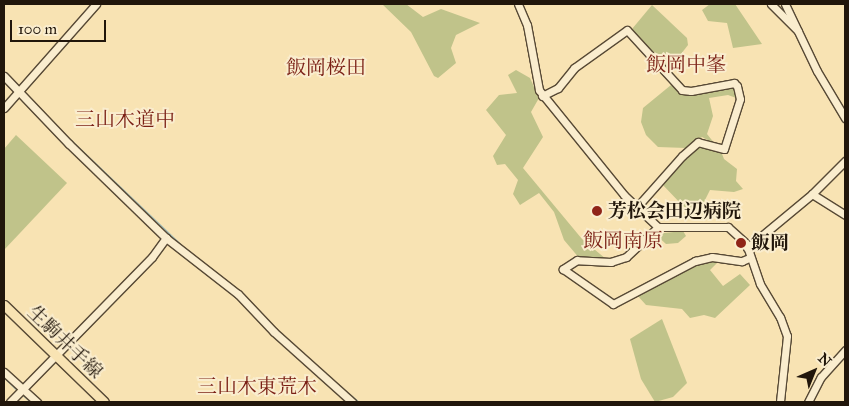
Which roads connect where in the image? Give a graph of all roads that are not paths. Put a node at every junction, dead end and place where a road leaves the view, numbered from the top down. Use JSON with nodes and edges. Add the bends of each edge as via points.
{"nodes":[{"id":1,"x":96,"y":4,"type":"edge"},
{"id":2,"x":518,"y":4,"type":"edge"},
{"id":3,"x":771,"y":4,"type":"edge"},
{"id":4,"x":785,"y":4,"type":"edge"},
{"id":5,"x":798,"y":31,"type":"junction"},
{"id":6,"x":4,"y":76,"type":"edge"},
{"id":7,"x":17,"y":92,"type":"junction"},
{"id":8,"x":542,"y":96,"type":"junction"},
{"id":9,"x":4,"y":108,"type":"edge"},
{"id":10,"x":845,"y":118,"type":"edge"},
{"id":11,"x":845,"y":161,"type":"edge"},
{"id":12,"x":812,"y":194,"type":"junction"},
{"id":13,"x":636,"y":208,"type":"junction"},
{"id":14,"x":845,"y":215,"type":"edge"},
{"id":15,"x":658,"y":227,"type":"junction"},
{"id":16,"x":166,"y":238,"type":"junction"},
{"id":17,"x":747,"y":248,"type":"junction"},
{"id":18,"x":749,"y":258,"type":"junction"},
{"id":19,"x":4,"y":305,"type":"edge"},
{"id":20,"x":845,"y":350,"type":"edge"},
{"id":21,"x":57,"y":357,"type":"junction"},
{"id":22,"x":4,"y":372,"type":"edge"},
{"id":23,"x":23,"y":389,"type":"junction"},
{"id":24,"x":10,"y":402,"type":"edge"},
{"id":25,"x":37,"y":402,"type":"edge"},
{"id":26,"x":104,"y":402,"type":"edge"},
{"id":27,"x":352,"y":402,"type":"edge"},
{"id":28,"x":780,"y":402,"type":"edge"},
{"id":29,"x":808,"y":402,"type":"edge"}],
"edges":[{"from":1,"to":7,"type":"street"},
{"from":2,"to":8,"type":"street","via":[[527,25],[536,82]]},
{"from":3,"to":5,"type":"street"},
{"from":4,"to":5,"type":"street"},
{"from":5,"to":10,"type":"street"},
{"from":6,"to":7,"type":"street"},
{"from":7,"to":9,"type":"street"},
{"from":7,"to":16,"type":"street"},
{"from":8,"to":13,"type":"street"},
{"from":8,"to":13,"type":"street","via":[[558,88],[574,68],[627,30],[682,90],[734,83],[738,86],[740,99],[724,149],[698,142]]},
{"from":11,"to":12,"type":"street"},
{"from":12,"to":14,"type":"street"},
{"from":12,"to":17,"type":"street"},
{"from":13,"to":15,"type":"street"},
{"from":15,"to":17,"type":"street","via":[[728,227]]},
{"from":15,"to":18,"type":"street","via":[[626,257],[611,262],[577,260],[563,269],[612,304],[695,260],[712,257],[742,261]]},
{"from":16,"to":21,"type":"street","via":[[152,258]]},
{"from":16,"to":27,"type":"street","via":[[238,294],[274,332]]},
{"from":17,"to":18,"type":"street"},
{"from":18,"to":28,"type":"street","via":[[787,336]]},
{"from":19,"to":21,"type":"main road","name":"生駒井手線"},
{"from":20,"to":29,"type":"street","via":[[821,377]]},
{"from":21,"to":23,"type":"street"},
{"from":21,"to":26,"type":"main road","name":"生駒井手線"},
{"from":22,"to":23,"type":"street"},
{"from":23,"to":24,"type":"street"},
{"from":23,"to":25,"type":"street"}]}
